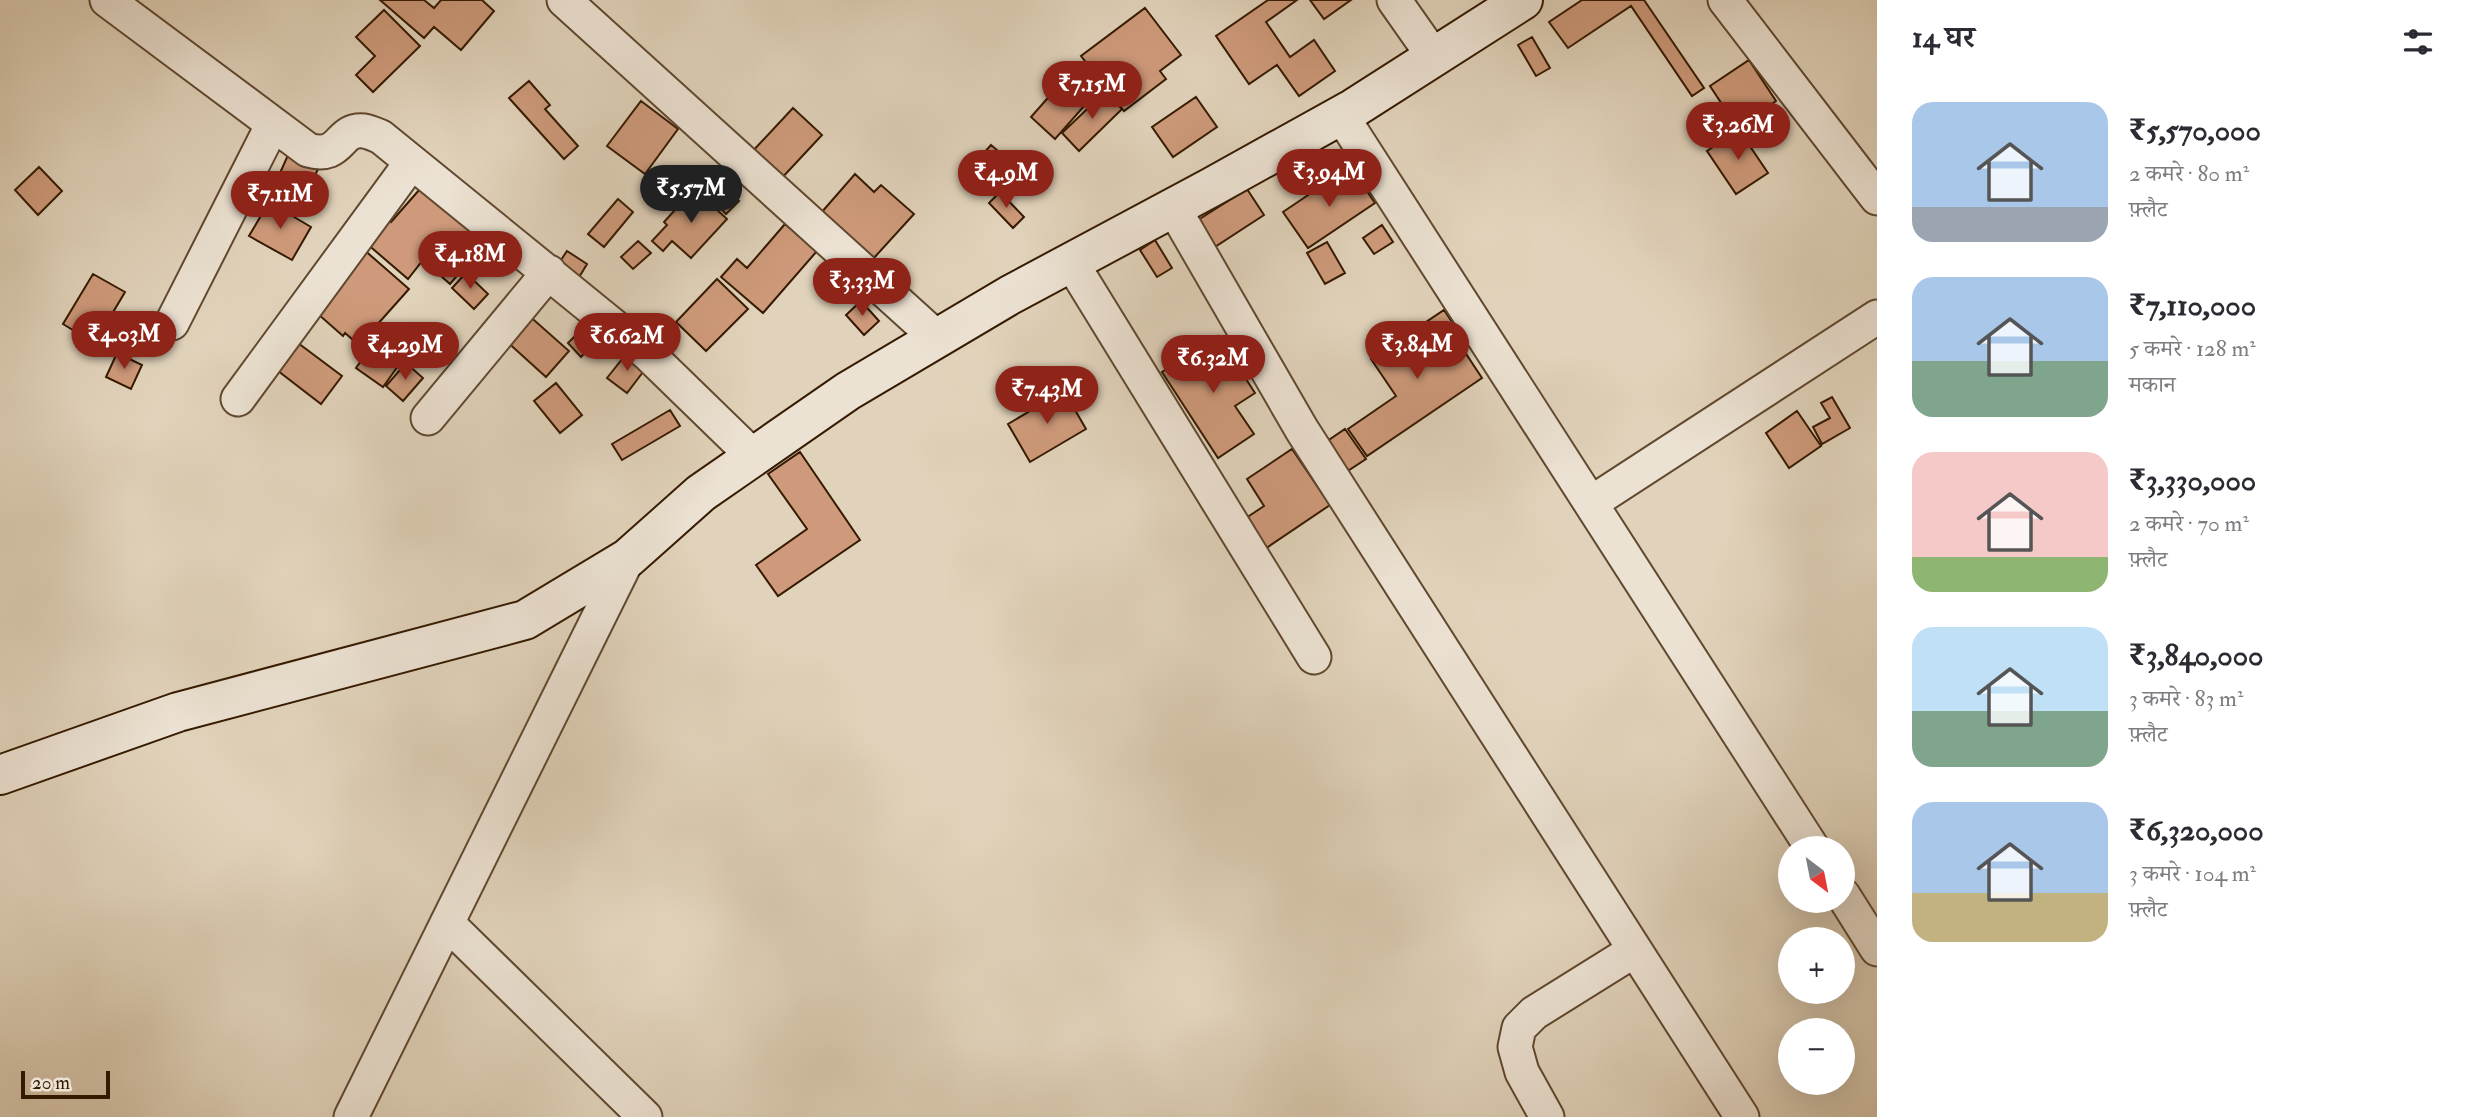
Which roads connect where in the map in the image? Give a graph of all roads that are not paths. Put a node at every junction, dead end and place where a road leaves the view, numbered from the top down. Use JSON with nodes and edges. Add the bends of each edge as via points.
{"nodes":[{"id":1,"x":107,"y":0,"type":"edge"},
{"id":2,"x":564,"y":0,"type":"edge"},
{"id":3,"x":1394,"y":0,"type":"edge"},
{"id":4,"x":1523,"y":0,"type":"edge"},
{"id":5,"x":1725,"y":0,"type":"edge"},
{"id":6,"x":1434,"y":57,"type":"junction"},
{"id":7,"x":1341,"y":115,"type":"junction"},
{"id":8,"x":273,"y":124,"type":"junction"},
{"id":9,"x":411,"y":163,"type":"junction"},
{"id":10,"x":1877,"y":198,"type":"edge"},
{"id":11,"x":1173,"y":206,"type":"junction"},
{"id":12,"x":1071,"y":262,"type":"junction"},
{"id":13,"x":549,"y":272,"type":"junction"},
{"id":14,"x":1877,"y":317,"type":"edge"},
{"id":15,"x":172,"y":323,"type":"dead end"},
{"id":16,"x":937,"y":338,"type":"junction"},
{"id":17,"x":238,"y":399,"type":"dead end"},
{"id":18,"x":428,"y":418,"type":"dead end"},
{"id":19,"x":754,"y":457,"type":"junction"},
{"id":20,"x":1591,"y":503,"type":"junction"},
{"id":21,"x":628,"y":558,"type":"junction"},
{"id":22,"x":1314,"y":657,"type":"dead end"},
{"id":23,"x":0,"y":775,"type":"edge"},
{"id":24,"x":1805,"y":836,"type":"edge"},
{"id":25,"x":1855,"y":914,"type":"edge"},
{"id":26,"x":447,"y":923,"type":"junction"},
{"id":27,"x":1877,"y":948,"type":"edge"},
{"id":28,"x":1635,"y":950,"type":"junction"},
{"id":29,"x":351,"y":1117,"type":"edge"},
{"id":30,"x":645,"y":1117,"type":"edge"},
{"id":31,"x":1547,"y":1117,"type":"edge"},
{"id":32,"x":1742,"y":1117,"type":"edge"}],
"edges":[{"from":1,"to":8,"type":"street"},
{"from":2,"to":16,"type":"street"},
{"from":3,"to":6,"type":"street"},
{"from":4,"to":6,"type":"street"},
{"from":5,"to":10,"type":"street"},
{"from":6,"to":7,"type":"street"},
{"from":7,"to":11,"type":"street"},
{"from":7,"to":20,"type":"street"},
{"from":8,"to":9,"type":"street","via":[[319,153],[330,152],[349,133],[364,131],[381,137]]},
{"from":8,"to":15,"type":"street"},
{"from":9,"to":13,"type":"street"},
{"from":9,"to":17,"type":"street"},
{"from":11,"to":12,"type":"street"},
{"from":11,"to":28,"type":"street","via":[[1302,430]]},
{"from":12,"to":16,"type":"street"},
{"from":12,"to":22,"type":"street"},
{"from":13,"to":18,"type":"street"},
{"from":13,"to":19,"type":"street","via":[[648,354]]},
{"from":14,"to":20,"type":"street"},
{"from":16,"to":19,"type":"street","via":[[848,391]]},
{"from":19,"to":21,"type":"street","via":[[702,493]]},
{"from":20,"to":24,"type":"street"},
{"from":21,"to":23,"type":"street","via":[[525,620],[178,712]]},
{"from":21,"to":26,"type":"street"},
{"from":25,"to":27,"type":"street"},
{"from":26,"to":29,"type":"street"},
{"from":26,"to":30,"type":"street"},
{"from":28,"to":31,"type":"street","via":[[1534,1013],[1519,1028],[1515,1047],[1522,1072]]},
{"from":28,"to":32,"type":"street"}]}
